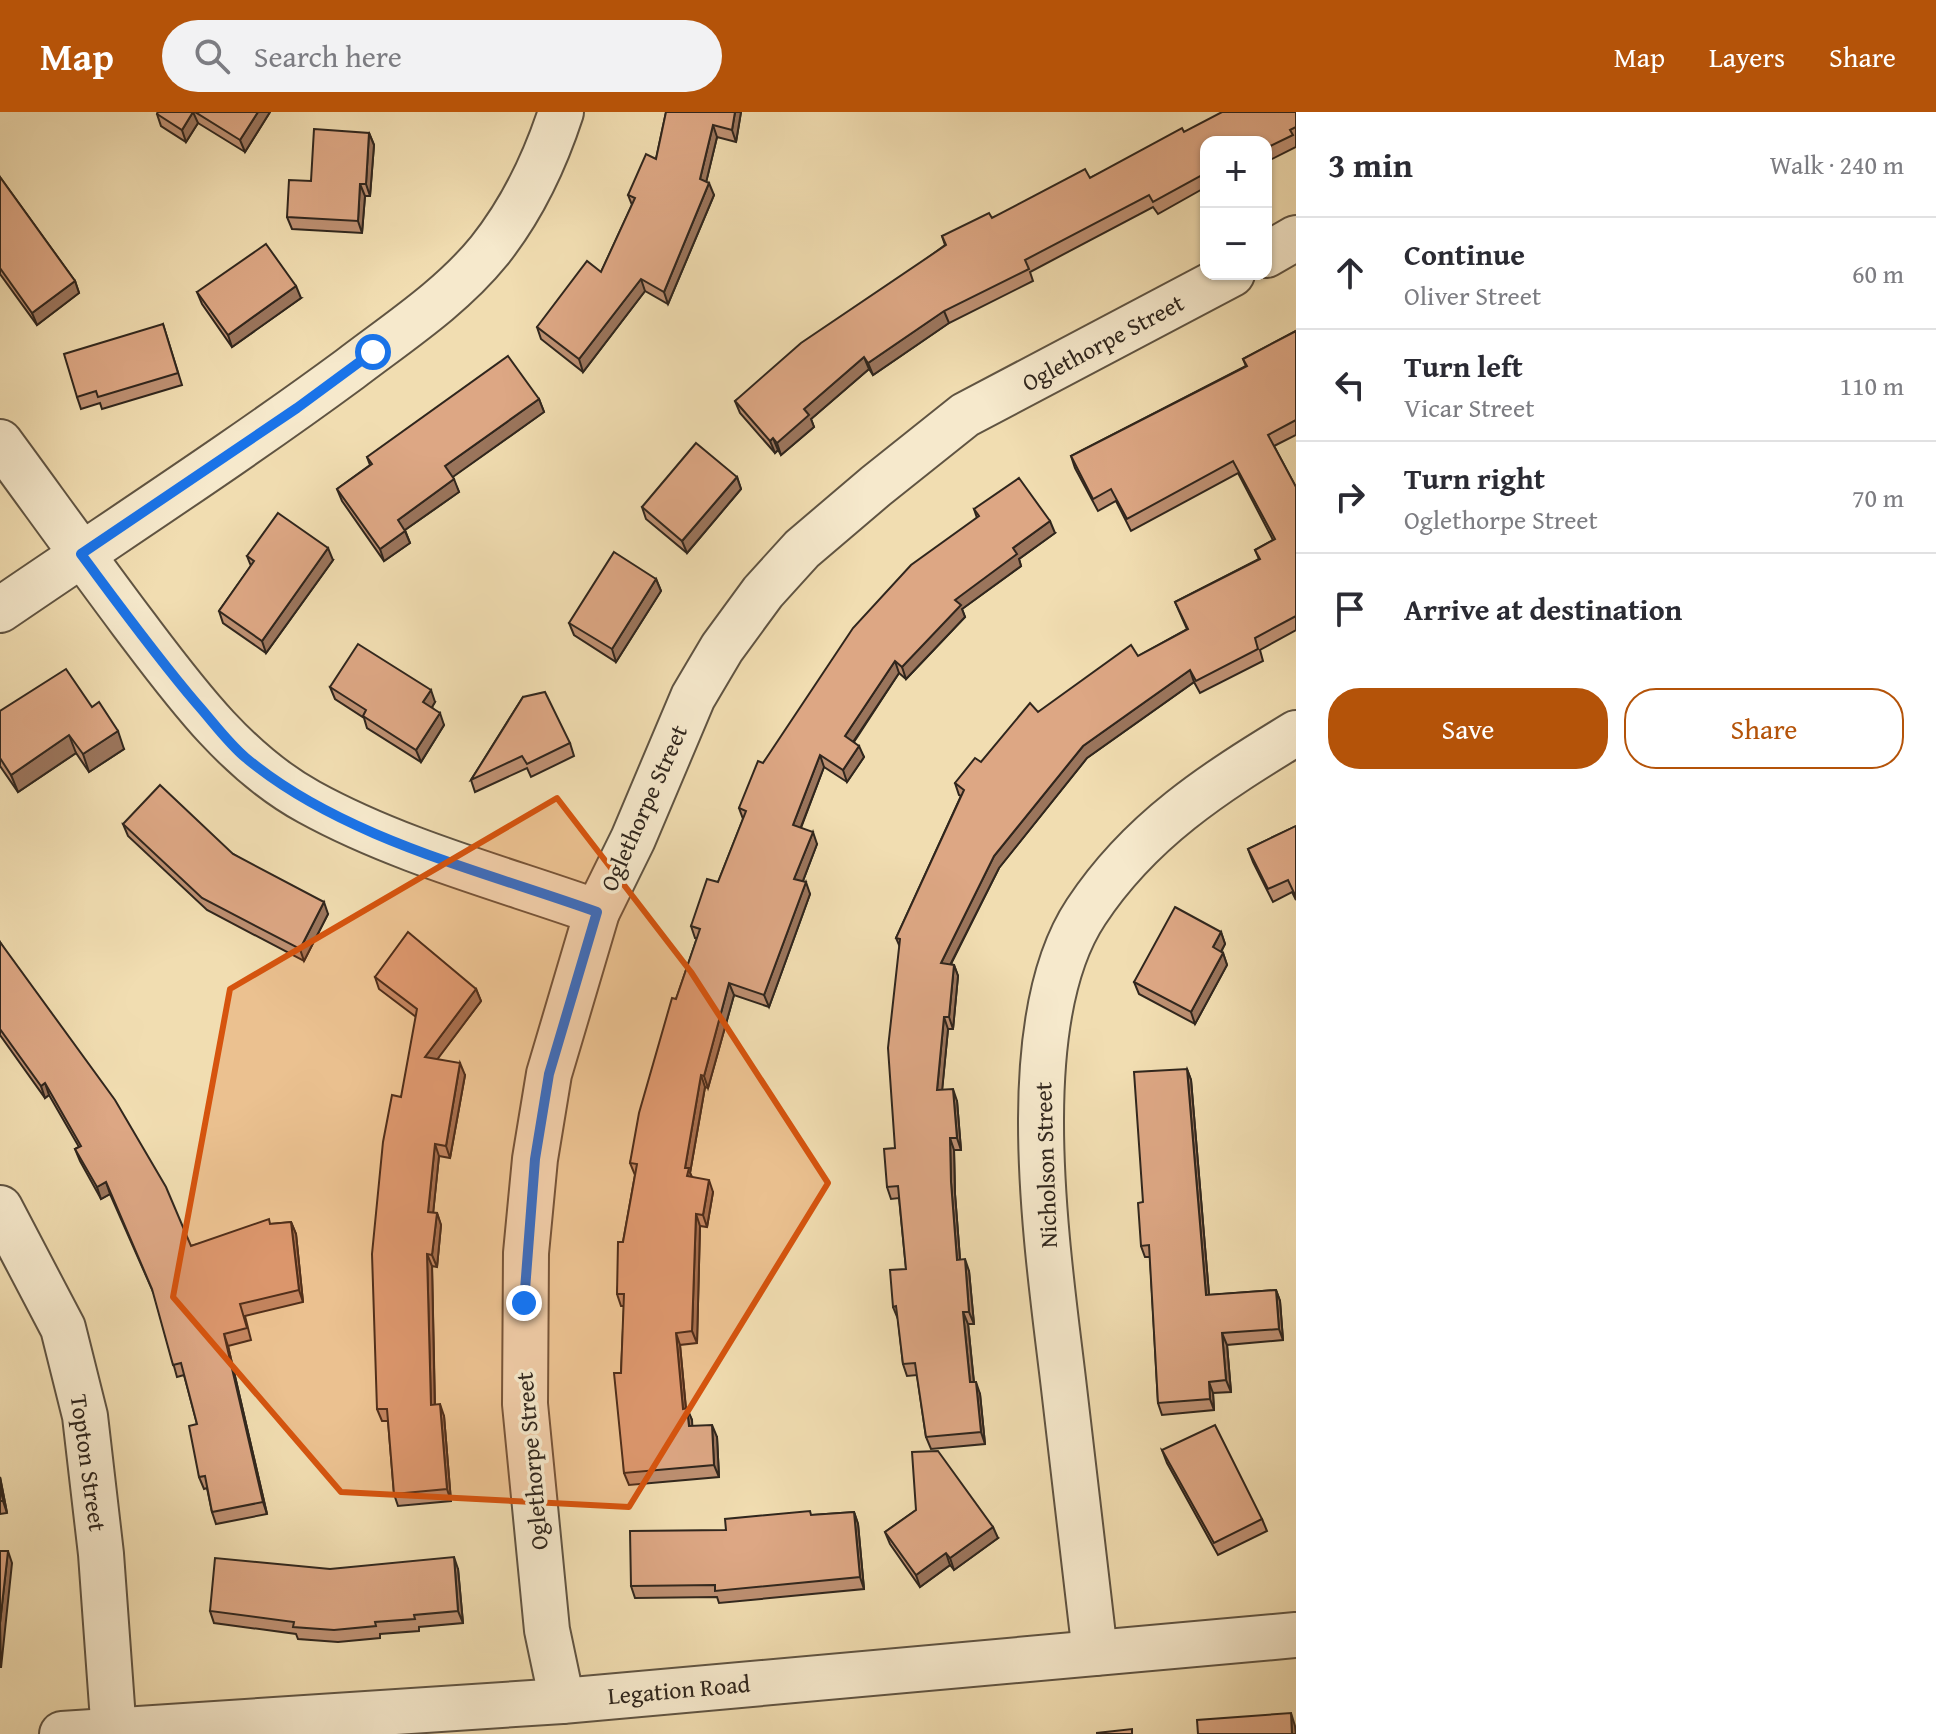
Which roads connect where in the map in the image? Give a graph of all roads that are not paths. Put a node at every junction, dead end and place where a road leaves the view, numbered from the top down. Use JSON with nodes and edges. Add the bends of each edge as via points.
{"nodes":[{"id":1,"x":555,"y":114,"type":"edge"},
{"id":2,"x":1296,"y":238,"type":"edge"},
{"id":3,"x":1272,"y":252,"type":"edge"},
{"id":4,"x":1221,"y":280,"type":"edge"},
{"id":5,"x":0,"y":442,"type":"edge"},
{"id":6,"x":81,"y":554,"type":"junction"},
{"id":7,"x":0,"y":610,"type":"edge"},
{"id":8,"x":1296,"y":733,"type":"edge"},
{"id":9,"x":597,"y":912,"type":"junction"},
{"id":10,"x":0,"y":1208,"type":"edge"},
{"id":11,"x":1296,"y":1635,"type":"edge"},
{"id":12,"x":1095,"y":1653,"type":"junction"},
{"id":13,"x":562,"y":1701,"type":"junction"},
{"id":14,"x":114,"y":1731,"type":"edge"},
{"id":15,"x":62,"y":1734,"type":"edge"}],
"edges":[{"from":1,"to":6,"type":"street","via":[[538,171],[517,210],[489,252],[454,287],[297,408]]},
{"from":2,"to":3,"type":"street"},
{"from":4,"to":9,"type":"street","name":"Oglethorpe Street","via":[[965,415],[802,549],[763,592],[693,697]]},
{"from":5,"to":6,"type":"street"},
{"from":6,"to":7,"type":"street"},
{"from":6,"to":9,"type":"street","via":[[167,669],[243,756],[269,777],[364,829]]},
{"from":8,"to":12,"type":"street","name":"Nicholson Street","via":[[1201,792],[1145,841],[1086,912],[1062,960],[1044,1060],[1043,1172]]},
{"from":9,"to":13,"type":"street","name":"Oglethorpe Street","via":[[549,1074],[526,1253],[525,1404],[547,1630]]},
{"from":10,"to":14,"type":"street","name":"Topton Street","via":[[63,1328],[85,1416]]},
{"from":11,"to":12,"type":"street","name":"Legation Road"},
{"from":12,"to":13,"type":"street","name":"Legation Road"},
{"from":13,"to":14,"type":"street","name":"Legation Road"},
{"from":14,"to":15,"type":"street","name":"Legation Road"}]}
